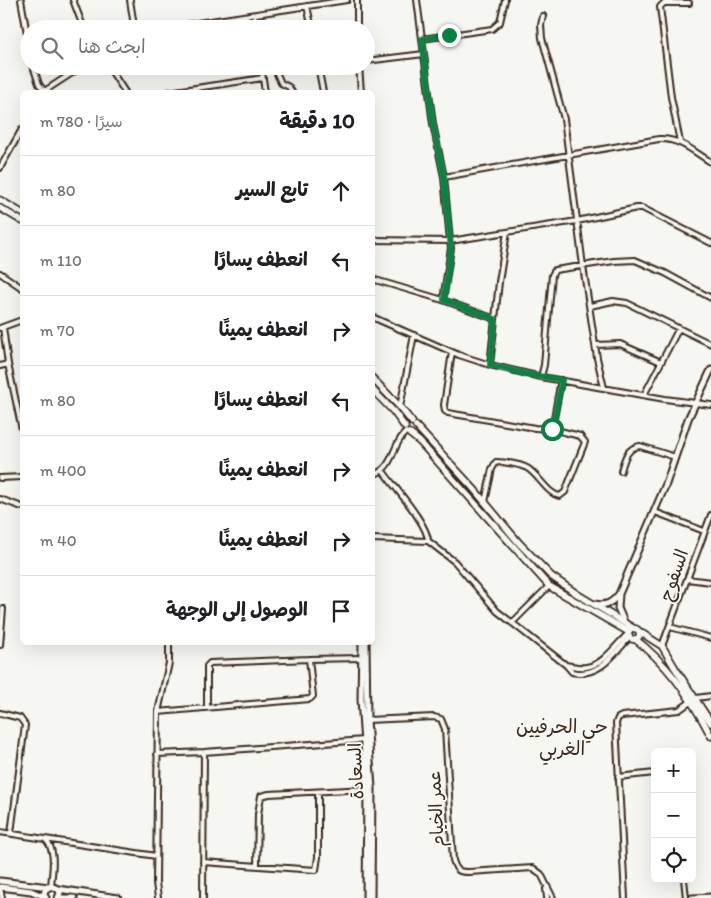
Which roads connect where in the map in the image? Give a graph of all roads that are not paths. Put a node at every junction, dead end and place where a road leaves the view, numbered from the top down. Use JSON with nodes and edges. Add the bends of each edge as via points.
{"nodes":[{"id":1,"x":21,"y":0,"type":"edge"},
{"id":2,"x":73,"y":0,"type":"edge"},
{"id":3,"x":130,"y":0,"type":"edge"},
{"id":4,"x":347,"y":0,"type":"edge"},
{"id":5,"x":357,"y":0,"type":"edge"},
{"id":6,"x":417,"y":0,"type":"edge"},
{"id":7,"x":505,"y":0,"type":"edge"},
{"id":8,"x":689,"y":3,"type":"dead end"},
{"id":9,"x":308,"y":6,"type":"junction"},
{"id":10,"x":254,"y":15,"type":"junction"},
{"id":11,"x":543,"y":16,"type":"dead end"},
{"id":12,"x":25,"y":20,"type":"edge"},
{"id":13,"x":81,"y":20,"type":"edge"},
{"id":14,"x":133,"y":20,"type":"edge"},
{"id":15,"x":220,"y":20,"type":"edge"},
{"id":16,"x":255,"y":20,"type":"edge"},
{"id":17,"x":310,"y":20,"type":"edge"},
{"id":18,"x":357,"y":20,"type":"edge"},
{"id":19,"x":422,"y":39,"type":"junction"},
{"id":20,"x":424,"y":54,"type":"junction"},
{"id":21,"x":375,"y":60,"type":"edge"},
{"id":22,"x":37,"y":75,"type":"edge"},
{"id":23,"x":70,"y":75,"type":"edge"},
{"id":24,"x":114,"y":75,"type":"edge"},
{"id":25,"x":262,"y":75,"type":"edge"},
{"id":26,"x":278,"y":75,"type":"edge"},
{"id":27,"x":320,"y":75,"type":"edge"},
{"id":28,"x":360,"y":75,"type":"edge"},
{"id":29,"x":263,"y":78,"type":"junction"},
{"id":30,"x":43,"y":90,"type":"edge"},
{"id":31,"x":47,"y":90,"type":"edge"},
{"id":32,"x":124,"y":90,"type":"edge"},
{"id":33,"x":182,"y":90,"type":"edge"},
{"id":34,"x":265,"y":90,"type":"edge"},
{"id":35,"x":291,"y":90,"type":"edge"},
{"id":36,"x":323,"y":90,"type":"edge"},
{"id":37,"x":361,"y":90,"type":"edge"},
{"id":38,"x":20,"y":133,"type":"edge"},
{"id":39,"x":680,"y":142,"type":"junction"},
{"id":40,"x":569,"y":156,"type":"junction"},
{"id":41,"x":711,"y":162,"type":"edge"},
{"id":42,"x":0,"y":168,"type":"edge"},
{"id":43,"x":444,"y":177,"type":"junction"},
{"id":44,"x":0,"y":200,"type":"edge"},
{"id":45,"x":0,"y":208,"type":"edge"},
{"id":46,"x":20,"y":213,"type":"edge"},
{"id":47,"x":20,"y":220,"type":"edge"},
{"id":48,"x":577,"y":221,"type":"junction"},
{"id":49,"x":506,"y":232,"type":"junction"},
{"id":50,"x":375,"y":240,"type":"edge"},
{"id":51,"x":450,"y":241,"type":"junction"},
{"id":52,"x":711,"y":243,"type":"edge"},
{"id":53,"x":583,"y":266,"type":"junction"},
{"id":54,"x":0,"y":274,"type":"edge"},
{"id":55,"x":375,"y":281,"type":"edge"},
{"id":56,"x":20,"y":287,"type":"edge"},
{"id":57,"x":711,"y":298,"type":"edge"},
{"id":58,"x":444,"y":300,"type":"junction"},
{"id":59,"x":590,"y":306,"type":"junction"},
{"id":60,"x":375,"y":318,"type":"edge"},
{"id":61,"x":495,"y":319,"type":"junction"},
{"id":62,"x":20,"y":321,"type":"edge"},
{"id":63,"x":1,"y":328,"type":"edge"},
{"id":64,"x":679,"y":328,"type":"junction"},
{"id":65,"x":414,"y":335,"type":"junction"},
{"id":66,"x":596,"y":344,"type":"junction"},
{"id":67,"x":711,"y":344,"type":"edge"},
{"id":68,"x":452,"y":352,"type":"junction"},
{"id":69,"x":661,"y":362,"type":"junction"},
{"id":70,"x":8,"y":364,"type":"junction"},
{"id":71,"x":490,"y":365,"type":"junction"},
{"id":72,"x":0,"y":366,"type":"edge"},
{"id":73,"x":711,"y":370,"type":"edge"},
{"id":74,"x":541,"y":377,"type":"junction"},
{"id":75,"x":562,"y":380,"type":"junction"},
{"id":76,"x":375,"y":381,"type":"edge"},
{"id":77,"x":604,"y":388,"type":"junction"},
{"id":78,"x":375,"y":392,"type":"edge"},
{"id":79,"x":644,"y":395,"type":"junction"},
{"id":80,"x":694,"y":404,"type":"junction"},
{"id":81,"x":20,"y":406,"type":"edge"},
{"id":82,"x":711,"y":406,"type":"edge"},
{"id":83,"x":17,"y":407,"type":"junction"},
{"id":84,"x":400,"y":407,"type":"junction"},
{"id":85,"x":20,"y":421,"type":"edge"},
{"id":86,"x":414,"y":424,"type":"junction"},
{"id":87,"x":552,"y":429,"type":"junction"},
{"id":88,"x":406,"y":431,"type":"junction"},
{"id":89,"x":675,"y":457,"type":"junction"},
{"id":90,"x":383,"y":471,"type":"junction"},
{"id":91,"x":620,"y":471,"type":"dead end"},
{"id":92,"x":375,"y":473,"type":"edge"},
{"id":93,"x":20,"y":477,"type":"edge"},
{"id":94,"x":0,"y":478,"type":"edge"},
{"id":95,"x":0,"y":499,"type":"edge"},
{"id":96,"x":485,"y":502,"type":"junction"},
{"id":97,"x":20,"y":506,"type":"edge"},
{"id":98,"x":655,"y":512,"type":"junction"},
{"id":99,"x":711,"y":514,"type":"edge"},
{"id":100,"x":704,"y":531,"type":"junction"},
{"id":101,"x":375,"y":539,"type":"edge"},
{"id":102,"x":428,"y":541,"type":"junction"},
{"id":103,"x":687,"y":579,"type":"junction"},
{"id":104,"x":711,"y":582,"type":"edge"},
{"id":105,"x":549,"y":586,"type":"junction"},
{"id":106,"x":619,"y":594,"type":"junction"},
{"id":107,"x":592,"y":603,"type":"junction"},
{"id":108,"x":3,"y":609,"type":"dead end"},
{"id":109,"x":624,"y":622,"type":"junction"},
{"id":110,"x":512,"y":623,"type":"junction"},
{"id":111,"x":670,"y":627,"type":"junction"},
{"id":112,"x":631,"y":634,"type":"junction"},
{"id":113,"x":711,"y":638,"type":"edge"},
{"id":114,"x":660,"y":643,"type":"junction"},
{"id":115,"x":0,"y":645,"type":"edge"},
{"id":116,"x":170,"y":645,"type":"edge"},
{"id":117,"x":362,"y":645,"type":"edge"},
{"id":118,"x":366,"y":645,"type":"edge"},
{"id":119,"x":649,"y":651,"type":"junction"},
{"id":120,"x":361,"y":658,"type":"junction"},
{"id":121,"x":309,"y":659,"type":"junction"},
{"id":122,"x":711,"y":696,"type":"edge"},
{"id":123,"x":693,"y":700,"type":"junction"},
{"id":124,"x":207,"y":707,"type":"junction"},
{"id":125,"x":158,"y":712,"type":"junction"},
{"id":126,"x":0,"y":713,"type":"edge"},
{"id":127,"x":367,"y":720,"type":"junction"},
{"id":128,"x":711,"y":723,"type":"edge"},
{"id":129,"x":711,"y":736,"type":"edge"},
{"id":130,"x":364,"y":740,"type":"junction"},
{"id":131,"x":204,"y":752,"type":"junction"},
{"id":132,"x":157,"y":754,"type":"junction"},
{"id":133,"x":651,"y":773,"type":"edge"},
{"id":134,"x":618,"y":777,"type":"junction"},
{"id":135,"x":370,"y":789,"type":"junction"},
{"id":136,"x":318,"y":792,"type":"junction"},
{"id":137,"x":0,"y":832,"type":"edge"},
{"id":138,"x":11,"y":833,"type":"junction"},
{"id":139,"x":46,"y":839,"type":"junction"},
{"id":140,"x":156,"y":856,"type":"junction"},
{"id":141,"x":203,"y":862,"type":"junction"},
{"id":142,"x":256,"y":866,"type":"junction"},
{"id":143,"x":0,"y":881,"type":"edge"},
{"id":144,"x":684,"y":883,"type":"edge"},
{"id":145,"x":50,"y":886,"type":"junction"},
{"id":146,"x":546,"y":886,"type":"junction"},
{"id":147,"x":0,"y":887,"type":"edge"},
{"id":148,"x":21,"y":887,"type":"junction"},
{"id":149,"x":58,"y":889,"type":"junction"},
{"id":150,"x":46,"y":897,"type":"edge"},
{"id":151,"x":711,"y":897,"type":"edge"},
{"id":152,"x":2,"y":898,"type":"edge"},
{"id":153,"x":58,"y":898,"type":"edge"},
{"id":154,"x":74,"y":898,"type":"edge"},
{"id":155,"x":118,"y":898,"type":"edge"},
{"id":156,"x":158,"y":898,"type":"edge"},
{"id":157,"x":203,"y":898,"type":"edge"},
{"id":158,"x":366,"y":898,"type":"edge"},
{"id":159,"x":371,"y":898,"type":"edge"},
{"id":160,"x":547,"y":898,"type":"edge"},
{"id":161,"x":553,"y":898,"type":"edge"},
{"id":162,"x":625,"y":898,"type":"edge"},
{"id":163,"x":686,"y":898,"type":"edge"},
{"id":164,"x":692,"y":898,"type":"edge"}],
"edges":[{"from":1,"to":12,"type":"street"},
{"from":2,"to":13,"type":"street"},
{"from":3,"to":14,"type":"street"},
{"from":4,"to":9,"type":"street"},
{"from":5,"to":18,"type":"street"},
{"from":6,"to":19,"type":"street"},
{"from":7,"to":19,"type":"street","via":[[500,22],[492,29]]},
{"from":8,"to":39,"type":"street","via":[[664,3],[660,7]]},
{"from":9,"to":10,"type":"street"},
{"from":9,"to":17,"type":"street"},
{"from":10,"to":15,"type":"street"},
{"from":10,"to":16,"type":"street"},
{"from":11,"to":40,"type":"street","via":[[542,38],[562,104]]},
{"from":19,"to":20,"type":"street"},
{"from":20,"to":21,"type":"street"},
{"from":20,"to":43,"type":"street"},
{"from":22,"to":30,"type":"street"},
{"from":23,"to":31,"type":"street"},
{"from":24,"to":32,"type":"street"},
{"from":25,"to":29,"type":"street"},
{"from":26,"to":35,"type":"street","via":[[281,83]]},
{"from":27,"to":36,"type":"street"},
{"from":28,"to":37,"type":"street"},
{"from":29,"to":33,"type":"street"},
{"from":29,"to":34,"type":"street"},
{"from":38,"to":42,"type":"street"},
{"from":39,"to":40,"type":"street","via":[[659,139]]},
{"from":39,"to":41,"type":"street"},
{"from":40,"to":43,"type":"street"},
{"from":40,"to":48,"type":"street"},
{"from":43,"to":51,"type":"street"},
{"from":44,"to":46,"type":"main road"},
{"from":45,"to":47,"type":"main road"},
{"from":48,"to":49,"type":"street"},
{"from":48,"to":52,"type":"street","via":[[642,208]]},
{"from":48,"to":53,"type":"street"},
{"from":49,"to":51,"type":"street"},
{"from":49,"to":61,"type":"street"},
{"from":50,"to":51,"type":"street"},
{"from":51,"to":58,"type":"street"},
{"from":53,"to":57,"type":"street","via":[[626,259],[641,262]]},
{"from":53,"to":59,"type":"street"},
{"from":53,"to":74,"type":"street","via":[[561,268],[552,276]]},
{"from":54,"to":56,"type":"street"},
{"from":55,"to":58,"type":"street"},
{"from":58,"to":61,"type":"street"},
{"from":59,"to":64,"type":"street","via":[[614,301],[627,303]]},
{"from":59,"to":66,"type":"street"},
{"from":60,"to":65,"type":"street"},
{"from":61,"to":71,"type":"street"},
{"from":62,"to":63,"type":"street"},
{"from":63,"to":70,"type":"street"},
{"from":64,"to":67,"type":"street"},
{"from":64,"to":69,"type":"street"},
{"from":65,"to":68,"type":"street"},
{"from":65,"to":84,"type":"street"},
{"from":66,"to":69,"type":"street","via":[[620,344]]},
{"from":66,"to":77,"type":"street"},
{"from":68,"to":71,"type":"street"},
{"from":68,"to":87,"type":"street","via":[[444,405],[448,413]]},
{"from":69,"to":79,"type":"street"},
{"from":70,"to":72,"type":"street"},
{"from":70,"to":83,"type":"street"},
{"from":71,"to":74,"type":"street"},
{"from":73,"to":80,"type":"street"},
{"from":74,"to":75,"type":"street"},
{"from":75,"to":77,"type":"street"},
{"from":75,"to":87,"type":"street"},
{"from":76,"to":84,"type":"main road"},
{"from":77,"to":79,"type":"street"},
{"from":78,"to":88,"type":"main road"},
{"from":79,"to":80,"type":"street"},
{"from":80,"to":82,"type":"street"},
{"from":80,"to":89,"type":"street"},
{"from":81,"to":83,"type":"street"},
{"from":83,"to":85,"type":"street"},
{"from":84,"to":86,"type":"main road"},
{"from":86,"to":88,"type":"main road","via":[[407,423]]},
{"from":86,"to":88,"type":"main road","via":[[414,432]]},
{"from":86,"to":96,"type":"main road"},
{"from":87,"to":96,"type":"street","via":[[580,436],[585,442],[565,492],[555,495],[524,467],[496,462]]},
{"from":88,"to":90,"type":"street"},
{"from":88,"to":105,"type":"main road","via":[[420,442]]},
{"from":89,"to":91,"type":"street","via":[[634,447]]},
{"from":89,"to":98,"type":"street"},
{"from":90,"to":92,"type":"street"},
{"from":90,"to":102,"type":"street","via":[[422,524]]},
{"from":93,"to":94,"type":"street"},
{"from":95,"to":97,"type":"street"},
{"from":96,"to":107,"type":"main road","via":[[552,576]]},
{"from":98,"to":100,"type":"street"},
{"from":98,"to":106,"type":"street"},
{"from":99,"to":100,"type":"street","name":"السفوح"},
{"from":100,"to":103,"type":"street","name":"السفوح"},
{"from":101,"to":102,"type":"street"},
{"from":102,"to":110,"type":"street","via":[[455,562],[490,604]]},
{"from":103,"to":104,"type":"street"},
{"from":103,"to":111,"type":"street","name":"السفوح"},
{"from":105,"to":110,"type":"street"},
{"from":105,"to":112,"type":"main road"},
{"from":106,"to":107,"type":"street","via":[[607,605]]},
{"from":106,"to":109,"type":"street","via":[[618,608]]},
{"from":107,"to":109,"type":"main road"},
{"from":108,"to":115,"type":"street"},
{"from":109,"to":112,"type":"main road"},
{"from":110,"to":112,"type":"street","via":[[566,665],[580,667],[593,666]]},
{"from":111,"to":113,"type":"street"},
{"from":111,"to":114,"type":"street","name":"السفوح"},
{"from":112,"to":114,"type":"main road","via":[[639,637],[640,632]]},
{"from":112,"to":119,"type":"main road"},
{"from":114,"to":119,"type":"main road","via":[[652,643]]},
{"from":114,"to":119,"type":"main road","via":[[659,652]]},
{"from":114,"to":123,"type":"main road"},
{"from":116,"to":125,"type":"street"},
{"from":117,"to":120,"type":"street","name":"السعادة"},
{"from":118,"to":127,"type":"street","name":"السعادة"},
{"from":119,"to":123,"type":"main road"},
{"from":120,"to":121,"type":"street"},
{"from":120,"to":130,"type":"street","name":"السعادة"},
{"from":121,"to":124,"type":"street","via":[[208,664]]},
{"from":121,"to":124,"type":"street","via":[[310,700]]},
{"from":122,"to":123,"type":"street"},
{"from":123,"to":128,"type":"main road"},
{"from":123,"to":129,"type":"main road"},
{"from":123,"to":134,"type":"street","via":[[679,710],[618,718]]},
{"from":124,"to":125,"type":"street"},
{"from":125,"to":132,"type":"street"},
{"from":126,"to":138,"type":"street","via":[[20,718],[25,725]]},
{"from":127,"to":135,"type":"street","name":"السعادة"},
{"from":127,"to":146,"type":"street","name":"عمر الخيام","via":[[434,717],[441,720],[445,729],[456,870],[533,868],[541,874]]},
{"from":130,"to":131,"type":"street"},
{"from":130,"to":135,"type":"street","name":"السعادة"},
{"from":131,"to":132,"type":"street"},
{"from":131,"to":141,"type":"street"},
{"from":132,"to":140,"type":"street"},
{"from":133,"to":134,"type":"street"},
{"from":134,"to":162,"type":"street"},
{"from":135,"to":136,"type":"street"},
{"from":135,"to":158,"type":"street","name":"السعادة"},
{"from":135,"to":159,"type":"street","name":"السعادة"},
{"from":136,"to":142,"type":"street","via":[[261,796]]},
{"from":136,"to":142,"type":"street","via":[[316,870]]},
{"from":137,"to":138,"type":"street"},
{"from":138,"to":139,"type":"street"},
{"from":139,"to":140,"type":"street"},
{"from":139,"to":145,"type":"street","via":[[52,853]]},
{"from":140,"to":156,"type":"street"},
{"from":141,"to":142,"type":"street"},
{"from":141,"to":157,"type":"street"},
{"from":143,"to":148,"type":"street"},
{"from":144,"to":163,"type":"street"},
{"from":145,"to":148,"type":"street"},
{"from":145,"to":149,"type":"street"},
{"from":145,"to":150,"type":"street","via":[[44,892]]},
{"from":146,"to":160,"type":"street"},
{"from":146,"to":161,"type":"street","name":"عمر الخيام"},
{"from":147,"to":148,"type":"street"},
{"from":147,"to":152,"type":"street"},
{"from":148,"to":150,"type":"street"},
{"from":149,"to":153,"type":"street"},
{"from":149,"to":155,"type":"street"},
{"from":151,"to":164,"type":"street"},
{"from":153,"to":154,"type":"street"}]}
